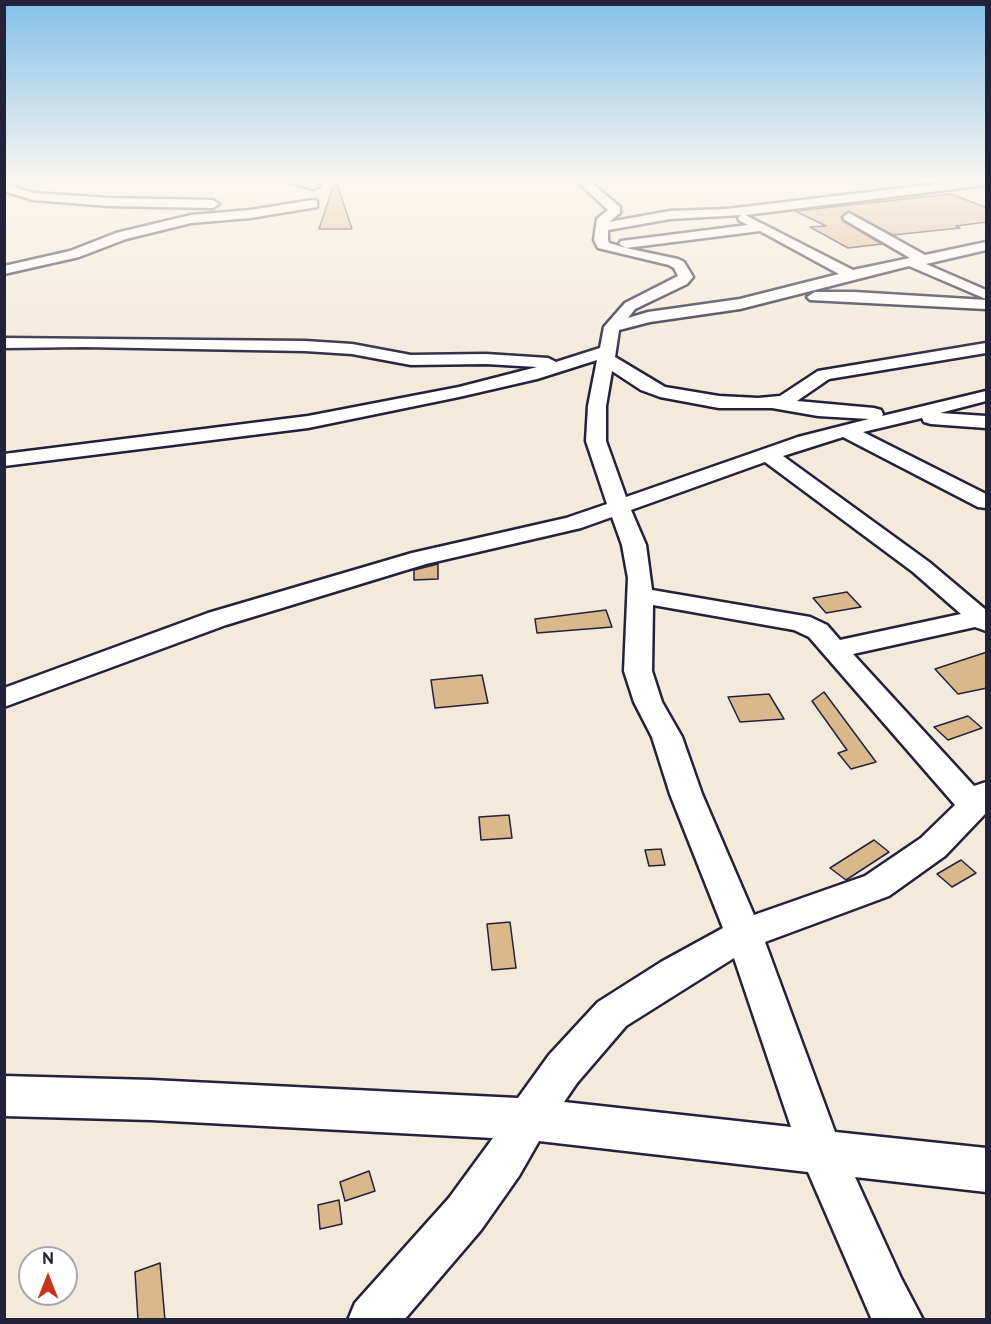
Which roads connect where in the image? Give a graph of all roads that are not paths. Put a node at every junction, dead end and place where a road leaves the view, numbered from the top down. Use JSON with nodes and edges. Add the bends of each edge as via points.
{"nodes":[{"id":1,"x":103,"y":243,"type":"edge"},
{"id":2,"x":603,"y":243,"type":"edge"},
{"id":3,"x":640,"y":243,"type":"edge"},
{"id":4,"x":791,"y":243,"type":"edge"},
{"id":5,"x":887,"y":243,"type":"edge"},
{"id":6,"x":607,"y":247,"type":"junction"},
{"id":7,"x":983,"y":248,"type":"edge"},
{"id":8,"x":918,"y":261,"type":"junction"},
{"id":9,"x":4,"y":270,"type":"edge"},
{"id":10,"x":853,"y":276,"type":"junction"},
{"id":11,"x":987,"y":295,"type":"edge"},
{"id":12,"x":751,"y":301,"type":"junction"},
{"id":13,"x":987,"y":305,"type":"edge"},
{"id":14,"x":612,"y":328,"type":"junction"},
{"id":15,"x":4,"y":343,"type":"edge"},
{"id":16,"x":987,"y":348,"type":"edge"},
{"id":17,"x":608,"y":355,"type":"junction"},
{"id":18,"x":581,"y":359,"type":"junction"},
{"id":19,"x":987,"y":396,"type":"edge"},
{"id":20,"x":774,"y":403,"type":"junction"},
{"id":21,"x":904,"y":416,"type":"junction"},
{"id":22,"x":987,"y":422,"type":"edge"},
{"id":23,"x":843,"y":430,"type":"junction"},
{"id":24,"x":769,"y":455,"type":"junction"},
{"id":25,"x":4,"y":460,"type":"edge"},
{"id":26,"x":987,"y":502,"type":"edge"},
{"id":27,"x":620,"y":507,"type":"junction"},
{"id":28,"x":640,"y":595,"type":"junction"},
{"id":29,"x":984,"y":621,"type":"edge"},
{"id":30,"x":836,"y":649,"type":"junction"},
{"id":31,"x":4,"y":698,"type":"edge"},
{"id":32,"x":980,"y":799,"type":"edge"},
{"id":33,"x":744,"y":934,"type":"junction"},
{"id":34,"x":4,"y":1096,"type":"edge"},
{"id":35,"x":528,"y":1119,"type":"junction"},
{"id":36,"x":821,"y":1152,"type":"junction"},
{"id":37,"x":987,"y":1170,"type":"edge"},
{"id":38,"x":372,"y":1320,"type":"edge"},
{"id":39,"x":899,"y":1320,"type":"edge"}],
"edges":[{"from":1,"to":9,"type":"street","via":[[74,254]]},
{"from":2,"to":6,"type":"street"},
{"from":3,"to":6,"type":"street"},
{"from":4,"to":10,"type":"street"},
{"from":5,"to":8,"type":"street"},
{"from":6,"to":14,"type":"street","via":[[673,262],[686,277],[630,306]]},
{"from":7,"to":8,"type":"street"},
{"from":8,"to":10,"type":"street"},
{"from":8,"to":11,"type":"street"},
{"from":10,"to":12,"type":"street"},
{"from":12,"to":13,"type":"street","via":[[854,297]]},
{"from":12,"to":14,"type":"street","via":[[648,317]]},
{"from":14,"to":17,"type":"street"},
{"from":15,"to":18,"type":"street","via":[[324,346],[425,361],[556,363]]},
{"from":16,"to":20,"type":"street","via":[[824,375],[794,397]]},
{"from":17,"to":18,"type":"street"},
{"from":17,"to":20,"type":"street","via":[[660,392],[719,402]]},
{"from":17,"to":27,"type":"street","via":[[597,406],[596,441]]},
{"from":18,"to":25,"type":"street","via":[[459,392],[308,422]]},
{"from":19,"to":21,"type":"street"},
{"from":20,"to":21,"type":"street"},
{"from":21,"to":22,"type":"street"},
{"from":21,"to":23,"type":"street"},
{"from":23,"to":24,"type":"street"},
{"from":23,"to":26,"type":"street"},
{"from":24,"to":27,"type":"street"},
{"from":24,"to":29,"type":"street","via":[[921,567]]},
{"from":27,"to":28,"type":"street","via":[[634,544]]},
{"from":27,"to":31,"type":"street","via":[[573,523],[420,558],[217,619]]},
{"from":28,"to":30,"type":"street","via":[[801,623],[818,631]]},
{"from":28,"to":33,"type":"street","via":[[638,671]]},
{"from":29,"to":30,"type":"street"},
{"from":30,"to":32,"type":"street"},
{"from":32,"to":33,"type":"street","via":[[933,847],[877,886]]},
{"from":33,"to":35,"type":"street","via":[[612,1014],[563,1068]]},
{"from":33,"to":36,"type":"street"},
{"from":34,"to":35,"type":"street"},
{"from":35,"to":36,"type":"street"},
{"from":35,"to":38,"type":"street","via":[[504,1161],[465,1214]]},
{"from":36,"to":37,"type":"street"},
{"from":36,"to":39,"type":"street"}]}
